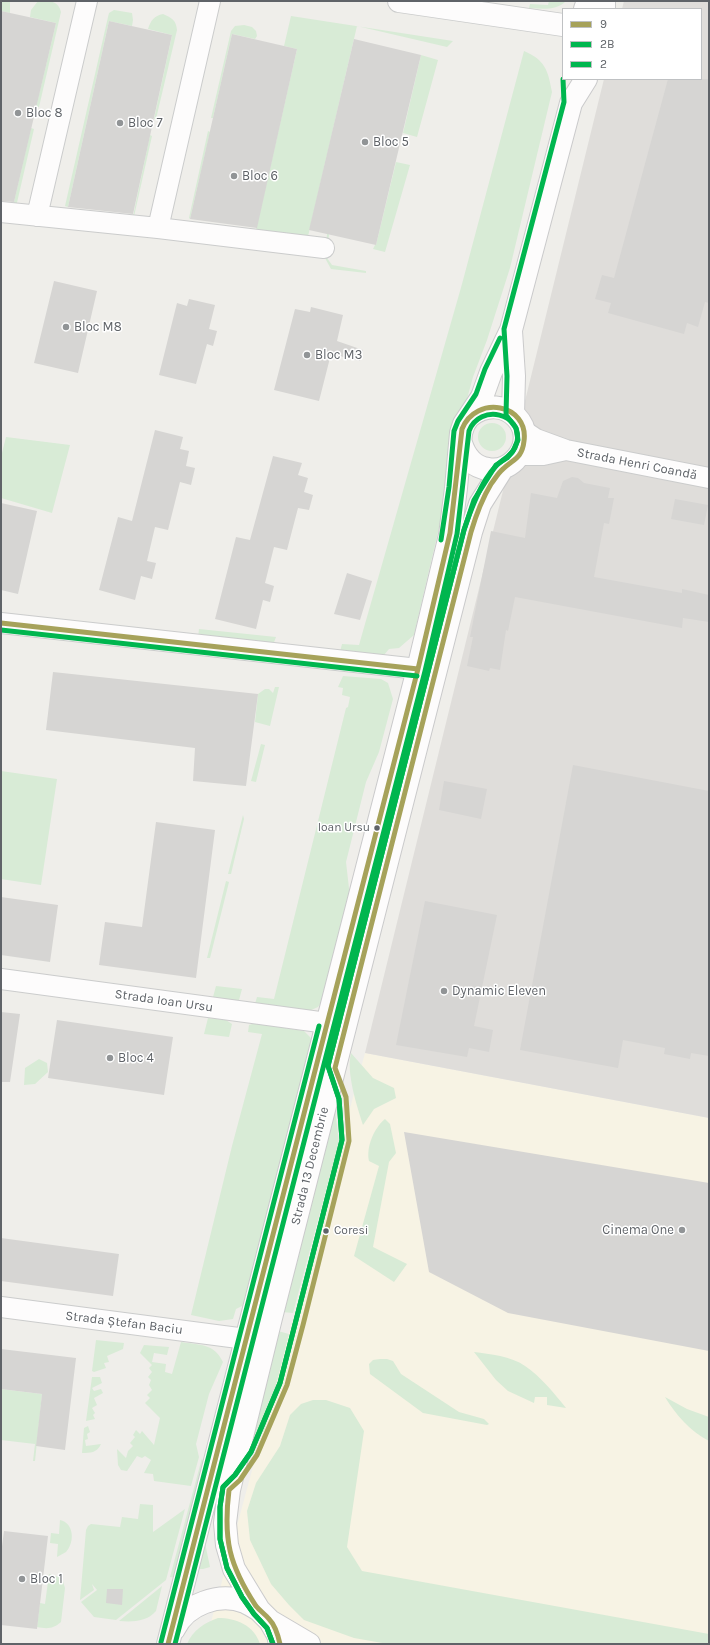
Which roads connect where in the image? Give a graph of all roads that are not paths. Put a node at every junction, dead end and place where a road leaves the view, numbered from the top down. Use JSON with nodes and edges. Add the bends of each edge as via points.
{"nodes":[{"id":1,"x":87,"y":1,"type":"edge"},
{"id":2,"x":210,"y":1,"type":"edge"},
{"id":3,"x":399,"y":1,"type":"edge"},
{"id":4,"x":562,"y":25,"type":"edge"},
{"id":5,"x":570,"y":80,"type":"edge"},
{"id":6,"x":585,"y":80,"type":"edge"},
{"id":7,"x":571,"y":103,"type":"junction"},
{"id":8,"x":1,"y":212,"type":"edge"},
{"id":9,"x":37,"y":216,"type":"junction"},
{"id":10,"x":158,"y":228,"type":"junction"},
{"id":11,"x":324,"y":248,"type":"dead end"},
{"id":12,"x":511,"y":330,"type":"junction"},
{"id":13,"x":470,"y":416,"type":"junction"},
{"id":14,"x":518,"y":422,"type":"junction"},
{"id":15,"x":461,"y":443,"type":"junction"},
{"id":16,"x":566,"y":450,"type":"junction"},
{"id":17,"x":519,"y":455,"type":"junction"},
{"id":18,"x":502,"y":468,"type":"junction"},
{"id":19,"x":709,"y":478,"type":"edge"},
{"id":20,"x":1,"y":623,"type":"edge"},
{"id":21,"x":418,"y":669,"type":"junction"},
{"id":22,"x":1,"y":979,"type":"edge"},
{"id":23,"x":327,"y":1023,"type":"junction"},
{"id":24,"x":1,"y":1307,"type":"edge"},
{"id":25,"x":246,"y":1339,"type":"junction"},
{"id":26,"x":264,"y":1615,"type":"junction"},
{"id":27,"x":169,"y":1641,"type":"edge"},
{"id":28,"x":280,"y":1644,"type":"edge"},
{"id":29,"x":309,"y":1644,"type":"edge"}],
"edges":[{"from":1,"to":9,"type":"street"},
{"from":2,"to":10,"type":"street"},
{"from":3,"to":4,"type":"main road"},
{"from":5,"to":7,"type":"main road","name":"Strada 13 Decembrie"},
{"from":6,"to":7,"type":"main road","name":"Strada 13 Decembrie"},
{"from":7,"to":12,"type":"main road","name":"Strada 13 Decembrie"},
{"from":8,"to":9,"type":"street"},
{"from":9,"to":10,"type":"street"},
{"from":10,"to":11,"type":"street"},
{"from":12,"to":13,"type":"main road","name":"Strada 13 Decembrie","via":[[482,397]]},
{"from":12,"to":14,"type":"main road","name":"Strada 13 Decembrie"},
{"from":13,"to":14,"type":"main road","via":[[478,410],[493,406],[500,407]]},
{"from":13,"to":15,"type":"main road","name":"Strada 13 Decembrie","via":[[463,428]]},
{"from":14,"to":16,"type":"street","name":"Strada Henri Coandă","via":[[536,439]]},
{"from":14,"to":17,"type":"main road","name":"Strada 13 Decembrie","via":[[524,444]]},
{"from":15,"to":18,"type":"main road","via":[[464,453],[476,466],[493,470]]},
{"from":15,"to":21,"type":"main road","name":"Strada 13 Decembrie","via":[[450,535]]},
{"from":16,"to":17,"type":"street","name":"Strada Henri Coandă","via":[[543,455]]},
{"from":16,"to":19,"type":"street","name":"Strada Henri Coandă"},
{"from":17,"to":18,"type":"main road","name":"Strada 13 Decembrie","via":[[512,463]]},
{"from":18,"to":26,"type":"main road","name":"Strada 13 Decembrie","via":[[480,504],[471,532],[229,1490],[225,1523],[227,1545],[234,1569]]},
{"from":20,"to":21,"type":"street"},
{"from":21,"to":23,"type":"main road","name":"Strada 13 Decembrie"},
{"from":22,"to":23,"type":"street","name":"Strada Ioan Ursu"},
{"from":23,"to":25,"type":"main road","name":"Strada 13 Decembrie"},
{"from":24,"to":25,"type":"street","name":"Strada Ștefan Baciu"},
{"from":25,"to":27,"type":"main road","name":"Strada 13 Decembrie"},
{"from":26,"to":27,"type":"main road","name":"Strada 13 Decembrie","via":[[244,1602],[228,1598],[212,1599],[186,1613],[176,1624]]},
{"from":26,"to":28,"type":"main road","name":"Strada 13 Decembrie","via":[[278,1635]]},
{"from":26,"to":29,"type":"main road"}]}
